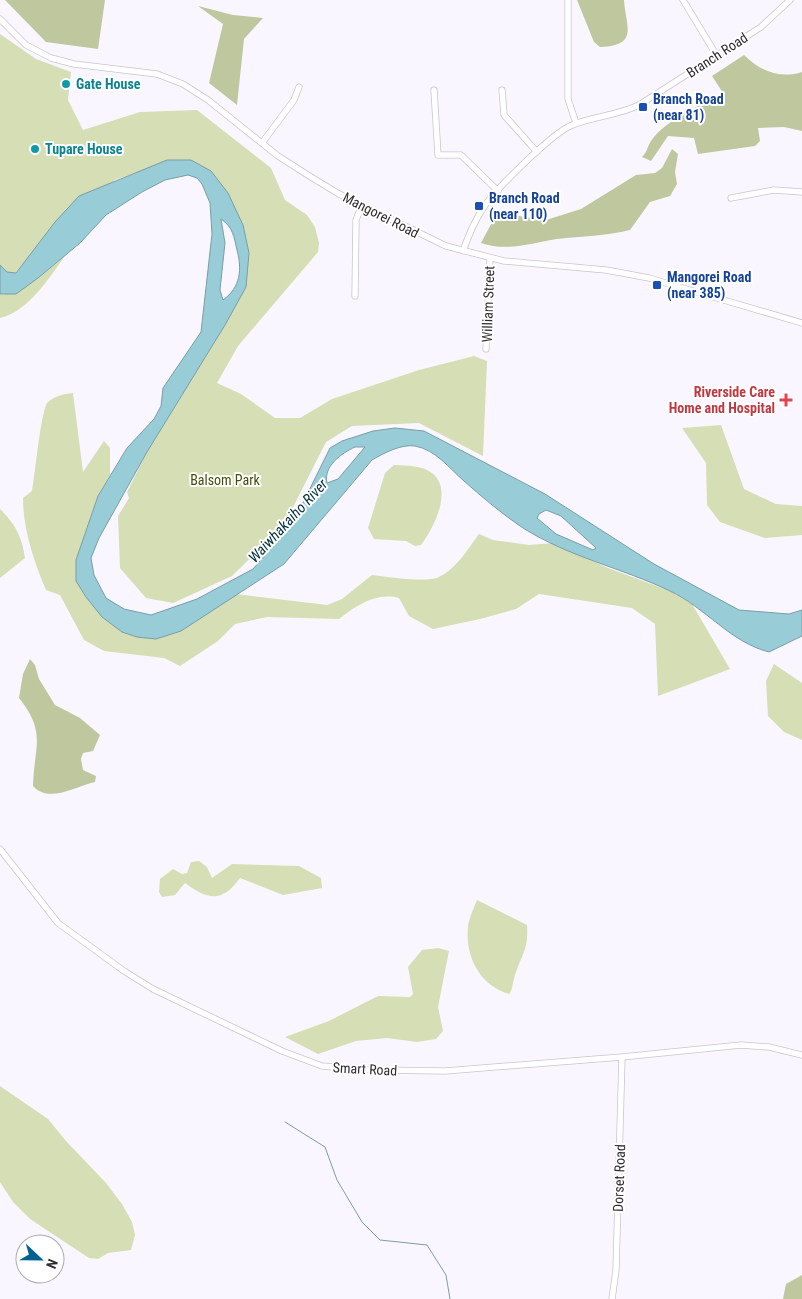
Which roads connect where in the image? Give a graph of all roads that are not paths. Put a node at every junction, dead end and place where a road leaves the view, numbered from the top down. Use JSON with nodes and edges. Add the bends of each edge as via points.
{"nodes":[{"id":1,"x":568,"y":0,"type":"edge"},
{"id":2,"x":683,"y":0,"type":"edge"},
{"id":3,"x":790,"y":0,"type":"edge"},
{"id":4,"x":0,"y":19,"type":"edge"},
{"id":5,"x":717,"y":56,"type":"junction"},
{"id":6,"x":299,"y":87,"type":"dead end"},
{"id":7,"x":434,"y":90,"type":"dead end"},
{"id":8,"x":502,"y":90,"type":"dead end"},
{"id":9,"x":576,"y":123,"type":"junction"},
{"id":10,"x":262,"y":143,"type":"junction"},
{"id":11,"x":537,"y":152,"type":"junction"},
{"id":12,"x":498,"y":191,"type":"junction"},
{"id":13,"x":802,"y":192,"type":"edge"},
{"id":14,"x":731,"y":198,"type":"dead end"},
{"id":15,"x":362,"y":205,"type":"junction"},
{"id":16,"x":463,"y":252,"type":"junction"},
{"id":17,"x":490,"y":258,"type":"junction"},
{"id":18,"x":355,"y":296,"type":"dead end"},
{"id":19,"x":802,"y":323,"type":"edge"},
{"id":20,"x":486,"y":349,"type":"dead end"},
{"id":21,"x":0,"y":849,"type":"edge"},
{"id":22,"x":802,"y":1055,"type":"edge"},
{"id":23,"x":622,"y":1057,"type":"junction"},
{"id":24,"x":612,"y":1299,"type":"edge"}],
"edges":[{"from":1,"to":9,"type":"street","via":[[568,99]]},
{"from":2,"to":5,"type":"street"},
{"from":3,"to":5,"type":"street","name":"Branch Road","via":[[761,27]]},
{"from":4,"to":10,"type":"street","name":"Mangorei Road","via":[[26,45],[51,58],[157,74],[183,84]]},
{"from":5,"to":9,"type":"street","name":"Branch Road","via":[[633,108]]},
{"from":6,"to":10,"type":"street","via":[[294,100]]},
{"from":7,"to":12,"type":"street","via":[[438,155],[461,155]]},
{"from":8,"to":11,"type":"street","via":[[504,115]]},
{"from":9,"to":11,"type":"street","name":"Branch Road"},
{"from":10,"to":15,"type":"street","name":"Mangorei Road","via":[[311,177]]},
{"from":11,"to":12,"type":"street","name":"Branch Road"},
{"from":12,"to":16,"type":"street","name":"Branch Road","via":[[483,208]]},
{"from":13,"to":14,"type":"street","via":[[774,190]]},
{"from":15,"to":16,"type":"street","name":"Mangorei Road"},
{"from":15,"to":18,"type":"street","via":[[356,220]]},
{"from":16,"to":17,"type":"street","name":"Mangorei Road"},
{"from":17,"to":19,"type":"street","name":"Mangorei Road","via":[[635,275]]},
{"from":17,"to":20,"type":"street","name":"William Street"},
{"from":21,"to":23,"type":"street","name":"Smart Road","via":[[58,923],[124,972],[238,1031],[322,1066],[445,1071]]},
{"from":22,"to":23,"type":"street","name":"Smart Road","via":[[769,1047],[741,1045]]},
{"from":23,"to":24,"type":"street","name":"Dorset Road","via":[[616,1270]]}]}
